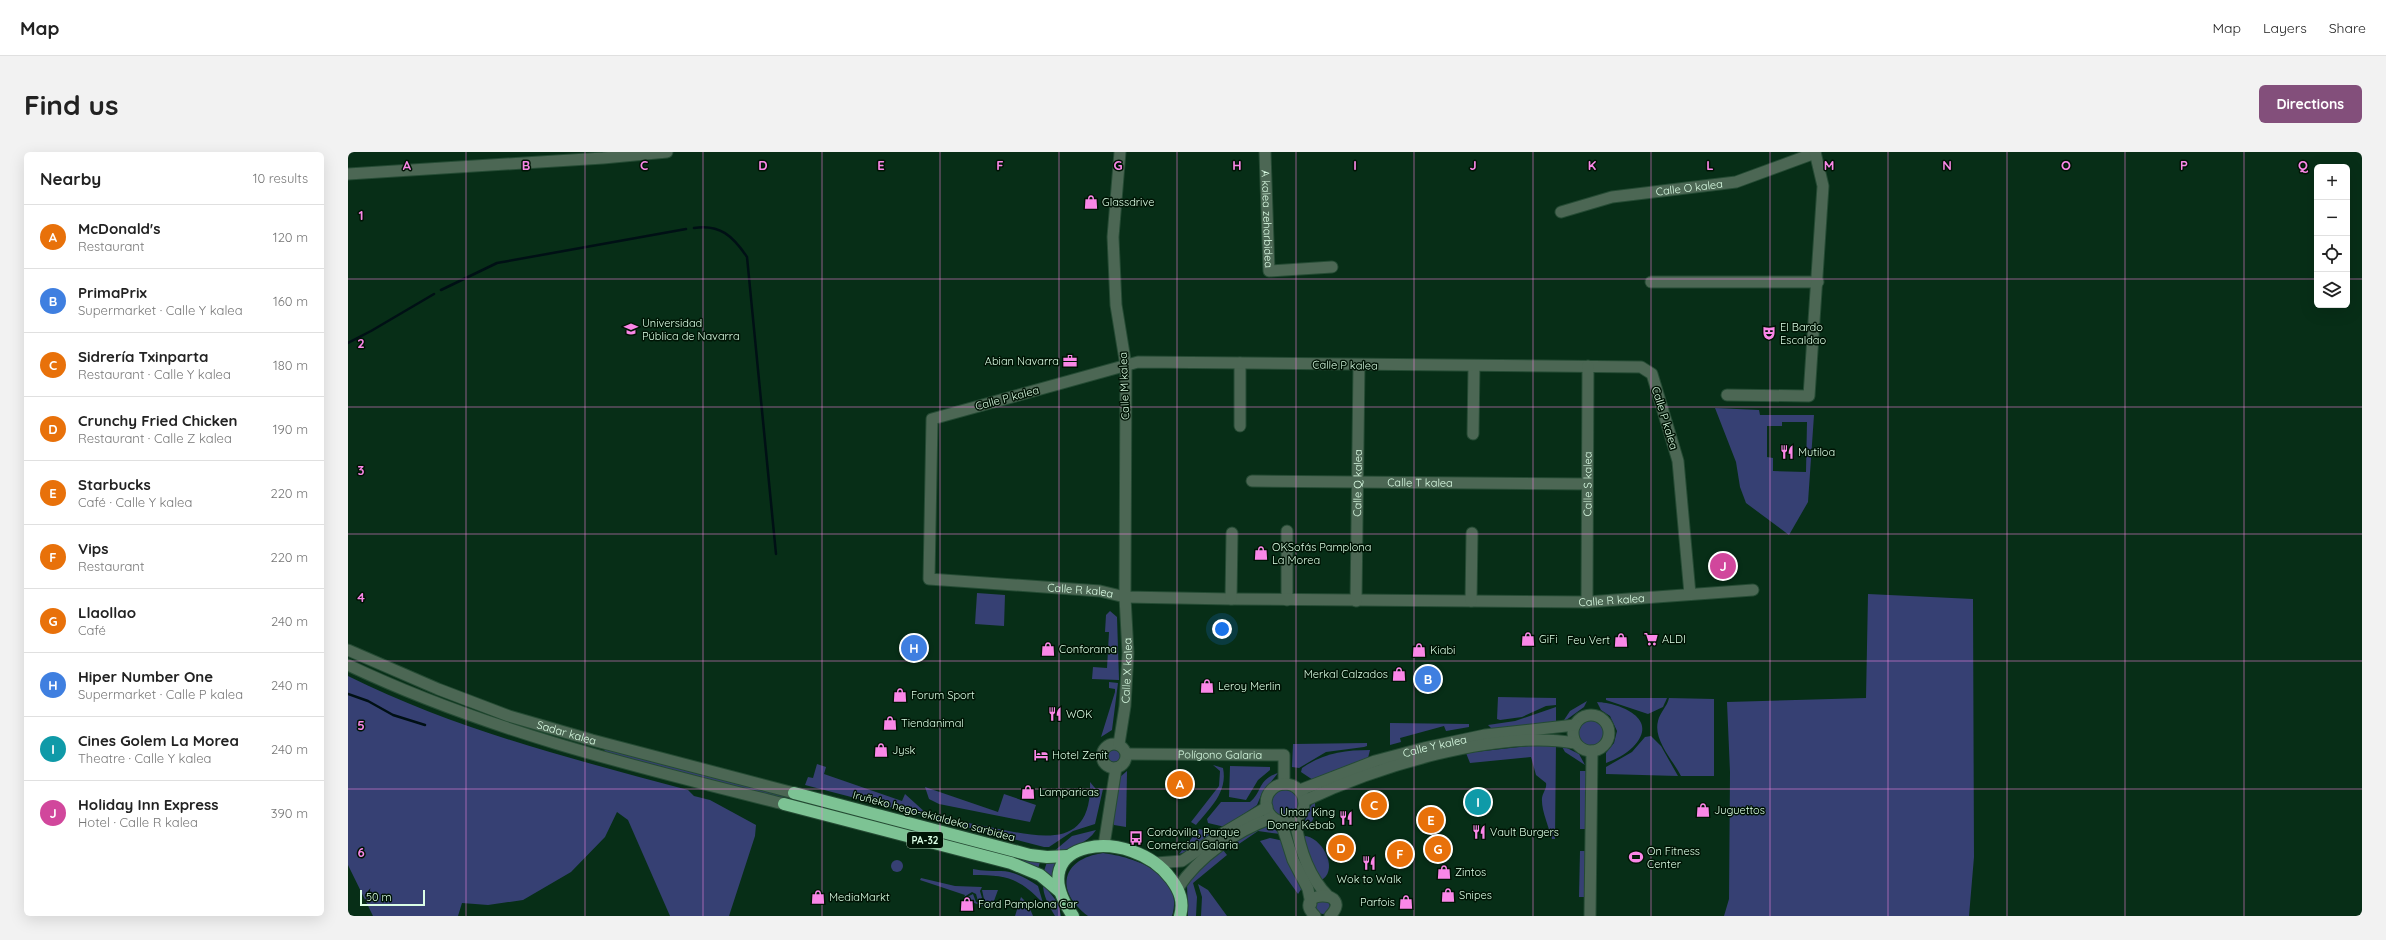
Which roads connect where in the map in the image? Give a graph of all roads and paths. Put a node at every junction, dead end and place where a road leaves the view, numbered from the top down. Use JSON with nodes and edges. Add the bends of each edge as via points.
{"nodes":[{"id":1,"x":667,"y":152,"type":"edge"},
{"id":2,"x":1120,"y":152,"type":"edge"},
{"id":3,"x":1265,"y":152,"type":"edge"},
{"id":4,"x":1815,"y":153,"type":"edge"},
{"id":5,"x":348,"y":174,"type":"edge"},
{"id":6,"x":1561,"y":212,"type":"dead end"},
{"id":7,"x":1332,"y":267,"type":"dead end"},
{"id":8,"x":1651,"y":282,"type":"dead end"},
{"id":9,"x":1818,"y":282,"type":"junction"},
{"id":10,"x":1240,"y":363,"type":"junction"},
{"id":11,"x":1359,"y":365,"type":"junction"},
{"id":12,"x":1126,"y":366,"type":"junction"},
{"id":13,"x":1474,"y":366,"type":"junction"},
{"id":14,"x":1588,"y":366,"type":"junction"},
{"id":15,"x":1728,"y":395,"type":"dead end"},
{"id":16,"x":1240,"y":426,"type":"dead end"},
{"id":17,"x":1473,"y":434,"type":"dead end"},
{"id":18,"x":1252,"y":481,"type":"dead end"},
{"id":19,"x":1358,"y":481,"type":"junction"},
{"id":20,"x":1588,"y":484,"type":"junction"},
{"id":21,"x":1287,"y":531,"type":"dead end"},
{"id":22,"x":1232,"y":533,"type":"dead end"},
{"id":23,"x":1472,"y":533,"type":"dead end"},
{"id":24,"x":929,"y":579,"type":"joint"},
{"id":25,"x":1753,"y":590,"type":"dead end"},
{"id":26,"x":1690,"y":594,"type":"junction"},
{"id":27,"x":1125,"y":597,"type":"junction"},
{"id":28,"x":1231,"y":599,"type":"junction"},
{"id":29,"x":1287,"y":600,"type":"junction"},
{"id":30,"x":1356,"y":601,"type":"junction"},
{"id":31,"x":1471,"y":601,"type":"junction"},
{"id":32,"x":1587,"y":602,"type":"junction"},
{"id":33,"x":348,"y":650,"type":"edge"},
{"id":34,"x":348,"y":665,"type":"edge"},
{"id":35,"x":1575,"y":725,"type":"junction"},
{"id":36,"x":602,"y":743,"type":"junction"},
{"id":37,"x":1575,"y":743,"type":"junction"},
{"id":38,"x":1119,"y":744,"type":"junction"},
{"id":39,"x":1592,"y":752,"type":"junction"},
{"id":40,"x":1127,"y":754,"type":"junction"},
{"id":41,"x":599,"y":756,"type":"junction"},
{"id":42,"x":1116,"y":768,"type":"junction"},
{"id":43,"x":1284,"y":784,"type":"junction"},
{"id":44,"x":1300,"y":790,"type":"junction"},
{"id":45,"x":794,"y":793,"type":"joint"},
{"id":46,"x":1304,"y":801,"type":"junction"},
{"id":47,"x":784,"y":804,"type":"joint"},
{"id":48,"x":1267,"y":807,"type":"junction"},
{"id":49,"x":1295,"y":819,"type":"junction"},
{"id":50,"x":1277,"y":820,"type":"junction"},
{"id":51,"x":1104,"y":845,"type":"junction"},
{"id":52,"x":1068,"y":856,"type":"junction"},
{"id":53,"x":1156,"y":863,"type":"junction"},
{"id":54,"x":1178,"y":888,"type":"junction"},
{"id":55,"x":1059,"y":891,"type":"junction"},
{"id":56,"x":1328,"y":896,"type":"junction"},
{"id":57,"x":1311,"y":904,"type":"junction"},
{"id":58,"x":1332,"y":915,"type":"edge"},
{"id":59,"x":1073,"y":916,"type":"edge"},
{"id":60,"x":1180,"y":916,"type":"edge"},
{"id":61,"x":1315,"y":916,"type":"edge"},
{"id":62,"x":1590,"y":916,"type":"edge"}],
"edges":[{"from":1,"to":5,"type":"street"},
{"from":2,"to":12,"type":"street","name":"Calle M kalea","via":[[1113,237],[1116,305]]},
{"from":3,"to":7,"type":"street","name":"A kalea zeharbidea","via":[[1270,271]]},
{"from":4,"to":6,"type":"street","name":"Calle O kalea","via":[[1736,182],[1612,197]]},
{"from":4,"to":9,"type":"street","name":"Calle O kalea","via":[[1823,186]]},
{"from":8,"to":9,"type":"street"},
{"from":9,"to":15,"type":"street","name":"Calle O kalea","via":[[1809,396]]},
{"from":10,"to":11,"type":"street","name":"Calle P kalea"},
{"from":10,"to":12,"type":"street","name":"Calle P kalea","via":[[1138,362]]},
{"from":10,"to":16,"type":"street"},
{"from":11,"to":13,"type":"street","name":"Calle P kalea"},
{"from":11,"to":19,"type":"street","name":"Calle Q kalea"},
{"from":12,"to":24,"type":"street","name":"Calle P kalea","via":[[932,419]]},
{"from":12,"to":27,"type":"street","name":"Calle M kalea"},
{"from":13,"to":14,"type":"street","name":"Calle P kalea"},
{"from":13,"to":17,"type":"street"},
{"from":14,"to":20,"type":"street","name":"Calle S kalea"},
{"from":14,"to":26,"type":"street","name":"Calle P kalea","via":[[1641,367],[1652,374],[1678,461]]},
{"from":18,"to":19,"type":"street","name":"Calle T kalea"},
{"from":19,"to":20,"type":"street","name":"Calle T kalea"},
{"from":19,"to":30,"type":"street","name":"Calle Q kalea"},
{"from":20,"to":32,"type":"street","name":"Calle S kalea"},
{"from":21,"to":29,"type":"street"},
{"from":22,"to":28,"type":"street"},
{"from":23,"to":31,"type":"street"},
{"from":24,"to":27,"type":"street","name":"Calle R kalea","via":[[1100,591]]},
{"from":25,"to":26,"type":"street","name":"Calle R kalea"},
{"from":26,"to":32,"type":"street","name":"Calle R kalea"},
{"from":27,"to":28,"type":"street","name":"Calle R kalea"},
{"from":27,"to":38,"type":"street","name":"Calle X kalea","via":[[1128,653],[1125,706]]},
{"from":28,"to":29,"type":"street","name":"Calle R kalea"},
{"from":29,"to":30,"type":"street","name":"Calle R kalea"},
{"from":30,"to":31,"type":"street","name":"Calle R kalea"},
{"from":31,"to":32,"type":"street","name":"Calle R kalea"},
{"from":33,"to":36,"type":"street","name":"Sadar kalea","via":[[509,716]]},
{"from":34,"to":41,"type":"street","name":"Sadar kalea","via":[[436,704],[509,730]]},
{"from":35,"to":37,"type":"street"},
{"from":35,"to":39,"type":"street","via":[[1581,718],[1591,715],[1602,719],[1608,726],[1608,739],[1605,745]]},
{"from":35,"to":44,"type":"street","name":"Calle Y kalea","via":[[1485,735],[1424,748],[1375,760]]},
{"from":36,"to":41,"type":"street"},
{"from":36,"to":45,"type":"street","name":"Sadar kalea"},
{"from":37,"to":39,"type":"street"},
{"from":37,"to":46,"type":"street","name":"Calle Y kalea","via":[[1558,740],[1523,741],[1462,750],[1376,771]]},
{"from":38,"to":40,"type":"street"},
{"from":38,"to":42,"type":"street","via":[[1111,744],[1102,752],[1102,759],[1106,765]]},
{"from":39,"to":62,"type":"street"},
{"from":40,"to":42,"type":"street","via":[[1125,762]]},
{"from":40,"to":43,"type":"street","name":"Polígono Galaria","via":[[1284,755]]},
{"from":41,"to":47,"type":"street","name":"Sadar kalea"},
{"from":42,"to":51,"type":"street"},
{"from":43,"to":44,"type":"street"},
{"from":43,"to":48,"type":"street","via":[[1269,794]]},
{"from":44,"to":46,"type":"street"},
{"from":45,"to":52,"type":"highway","name":"Iruñeko hego-ekialdeko sarbidea","number":"PA-32","via":[[1030,855]]},
{"from":46,"to":49,"type":"street","via":[[1303,811]]},
{"from":47,"to":55,"type":"highway","name":"PA-32","number":"PA-32","via":[[1011,863],[1040,875]]},
{"from":48,"to":50,"type":"street"},
{"from":48,"to":53,"type":"street","via":[[1182,861]]},
{"from":49,"to":50,"type":"street"},
{"from":49,"to":56,"type":"street","via":[[1304,858],[1317,885]]},
{"from":50,"to":54,"type":"street","via":[[1259,823],[1214,850],[1189,871]]},
{"from":50,"to":57,"type":"street","via":[[1308,889]]},
{"from":51,"to":52,"type":"highway","via":[[1087,847]]},
{"from":51,"to":53,"type":"highway","via":[[1138,853]]},
{"from":52,"to":55,"type":"highway","via":[[1060,870]]},
{"from":53,"to":54,"type":"highway"},
{"from":54,"to":60,"type":"highway","via":[[1181,898]]},
{"from":55,"to":59,"type":"highway","number":"PA-32"},
{"from":56,"to":57,"type":"street","via":[[1318,895]]},
{"from":56,"to":58,"type":"street","via":[[1335,905]]},
{"from":57,"to":61,"type":"street"}]}
